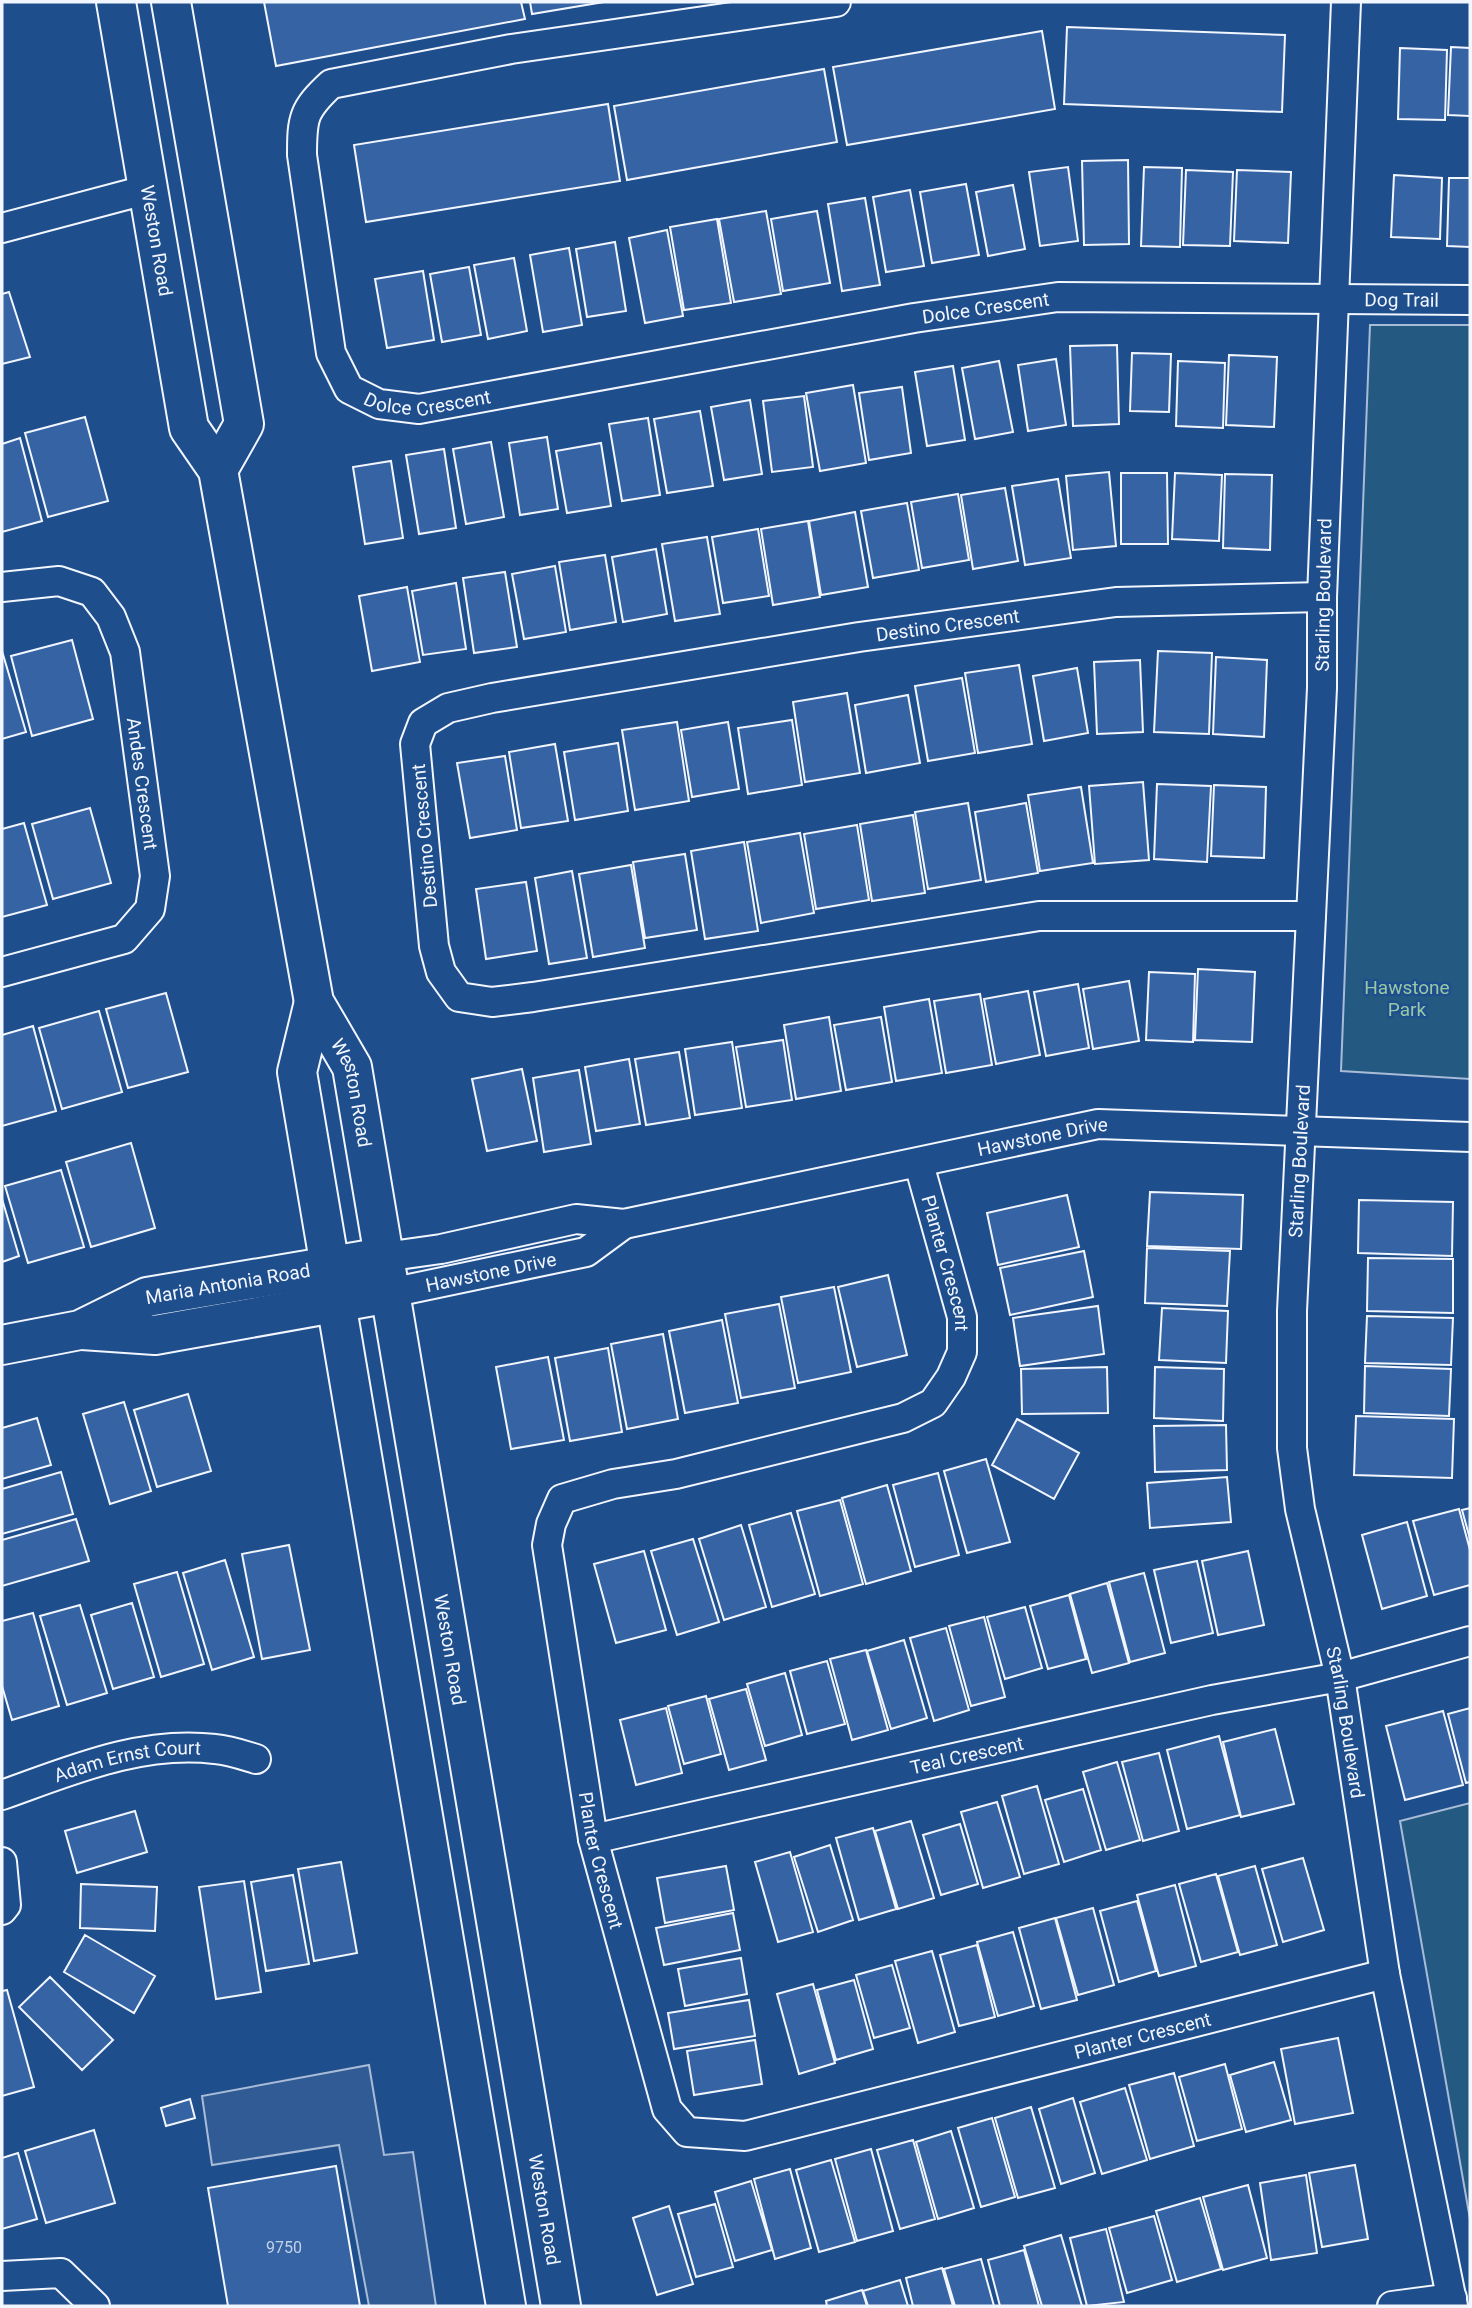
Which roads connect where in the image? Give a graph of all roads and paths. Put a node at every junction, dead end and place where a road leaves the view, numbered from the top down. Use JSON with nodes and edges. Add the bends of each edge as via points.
{"nodes":[{"id":1,"x":116,"y":2,"type":"edge"},
{"id":2,"x":171,"y":2,"type":"edge"},
{"id":3,"x":836,"y":2,"type":"edge"},
{"id":4,"x":1346,"y":2,"type":"edge"},
{"id":5,"x":149,"y":190,"type":"junction"},
{"id":6,"x":2,"y":228,"type":"edge"},
{"id":7,"x":1333,"y":298,"type":"junction"},
{"id":8,"x":1470,"y":300,"type":"edge"},
{"id":9,"x":218,"y":470,"type":"junction"},
{"id":10,"x":2,"y":587,"type":"edge"},
{"id":11,"x":1322,"y":597,"type":"junction"},
{"id":12,"x":1311,"y":916,"type":"junction"},
{"id":13,"x":2,"y":972,"type":"edge"},
{"id":14,"x":314,"y":1002,"type":"junction"},
{"id":15,"x":1300,"y":1129,"type":"junction"},
{"id":16,"x":1470,"y":1137,"type":"edge"},
{"id":17,"x":919,"y":1164,"type":"junction"},
{"id":18,"x":387,"y":1275,"type":"junction"},
{"id":19,"x":333,"y":1284,"type":"junction"},
{"id":20,"x":2,"y":1345,"type":"edge"},
{"id":21,"x":1470,"y":1642,"type":"edge"},
{"id":22,"x":1340,"y":1677,"type":"junction"},
{"id":23,"x":256,"y":1759,"type":"dead end"},
{"id":24,"x":2,"y":1795,"type":"edge"},
{"id":25,"x":593,"y":1839,"type":"junction"},
{"id":26,"x":2,"y":1862,"type":"edge"},
{"id":27,"x":2,"y":1910,"type":"edge"},
{"id":28,"x":1385,"y":1974,"type":"junction"},
{"id":29,"x":2,"y":2276,"type":"edge"},
{"id":30,"x":1452,"y":2302,"type":"edge"},
{"id":31,"x":95,"y":2306,"type":"edge"},
{"id":32,"x":506,"y":2306,"type":"edge"},
{"id":33,"x":561,"y":2306,"type":"edge"},
{"id":34,"x":1392,"y":2306,"type":"edge"}],
"edges":[{"from":1,"to":5,"type":"main road","name":"Weston Road"},
{"from":2,"to":9,"type":"main road","via":[[244,424]]},
{"from":3,"to":7,"type":"street","name":"Dolce Crescent","via":[[511,49],[331,85],[309,105],[302,155],[331,353],[349,389],[379,404],[419,409],[914,318],[1058,298]]},
{"from":4,"to":7,"type":"street","name":"Starling Boulevard"},
{"from":5,"to":6,"type":"street"},
{"from":5,"to":9,"type":"main road","name":"Weston Road","via":[[189,428]]},
{"from":7,"to":8,"type":"street","name":"Dog Trail"},
{"from":7,"to":11,"type":"street","name":"Starling Boulevard"},
{"from":9,"to":14,"type":"main road","name":"Weston Road"},
{"from":10,"to":13,"type":"street","name":"Andes Crescent","via":[[59,581],[92,592],[111,617],[125,652],[155,876],[150,909],[124,939]]},
{"from":11,"to":12,"type":"street","name":"Starling Boulevard"},
{"from":11,"to":12,"type":"street","name":"Destino Crescent","via":[[1116,602],[859,637],[448,708],[423,723],[415,744],[434,946],[441,972],[459,997],[492,1002],[533,997],[1039,916]]},
{"from":12,"to":15,"type":"street","name":"Starling Boulevard"},
{"from":14,"to":18,"type":"main road","name":"Weston Road","via":[[352,1067]]},
{"from":14,"to":19,"type":"main road","name":"Weston Road","via":[[297,1072]]},
{"from":15,"to":16,"type":"street","name":"Hawstone Drive"},
{"from":15,"to":17,"type":"street","name":"Hawstone Drive","via":[[1098,1124]]},
{"from":15,"to":22,"type":"street","name":"Starling Boulevard","via":[[1292,1448],[1300,1509]]},
{"from":17,"to":18,"type":"street","name":"Hawstone Drive","via":[[624,1224],[586,1252]]},
{"from":17,"to":25,"type":"street","name":"Planter Crescent","via":[[962,1317],[962,1352],[933,1403],[903,1418],[562,1499],[547,1545]]},
{"from":18,"to":19,"type":"main road","name":"Maria Antonia Road"},
{"from":18,"to":33,"type":"main road","name":"Weston Road"},
{"from":19,"to":20,"type":"main road","name":"Maria Antonia Road","via":[[147,1297],[79,1330]]},
{"from":19,"to":32,"type":"main road","name":"Weston Road"},
{"from":21,"to":22,"type":"street","name":"Teal Crescent"},
{"from":22,"to":25,"type":"street","name":"Teal Crescent","via":[[1212,1700]]},
{"from":22,"to":28,"type":"street","name":"Starling Boulevard"},
{"from":23,"to":24,"type":"street","name":"Adam Ernst Court","via":[[216,1749],[138,1752],[101,1760]]},
{"from":25,"to":28,"type":"street","name":"Planter Crescent","via":[[667,2109],[687,2132],[745,2136]]},
{"from":26,"to":27,"type":"street","via":[[6,1905]]},
{"from":28,"to":30,"type":"street","name":"Starling Boulevard"},
{"from":29,"to":31,"type":"street","via":[[61,2273]]},
{"from":30,"to":34,"type":"street"}]}
